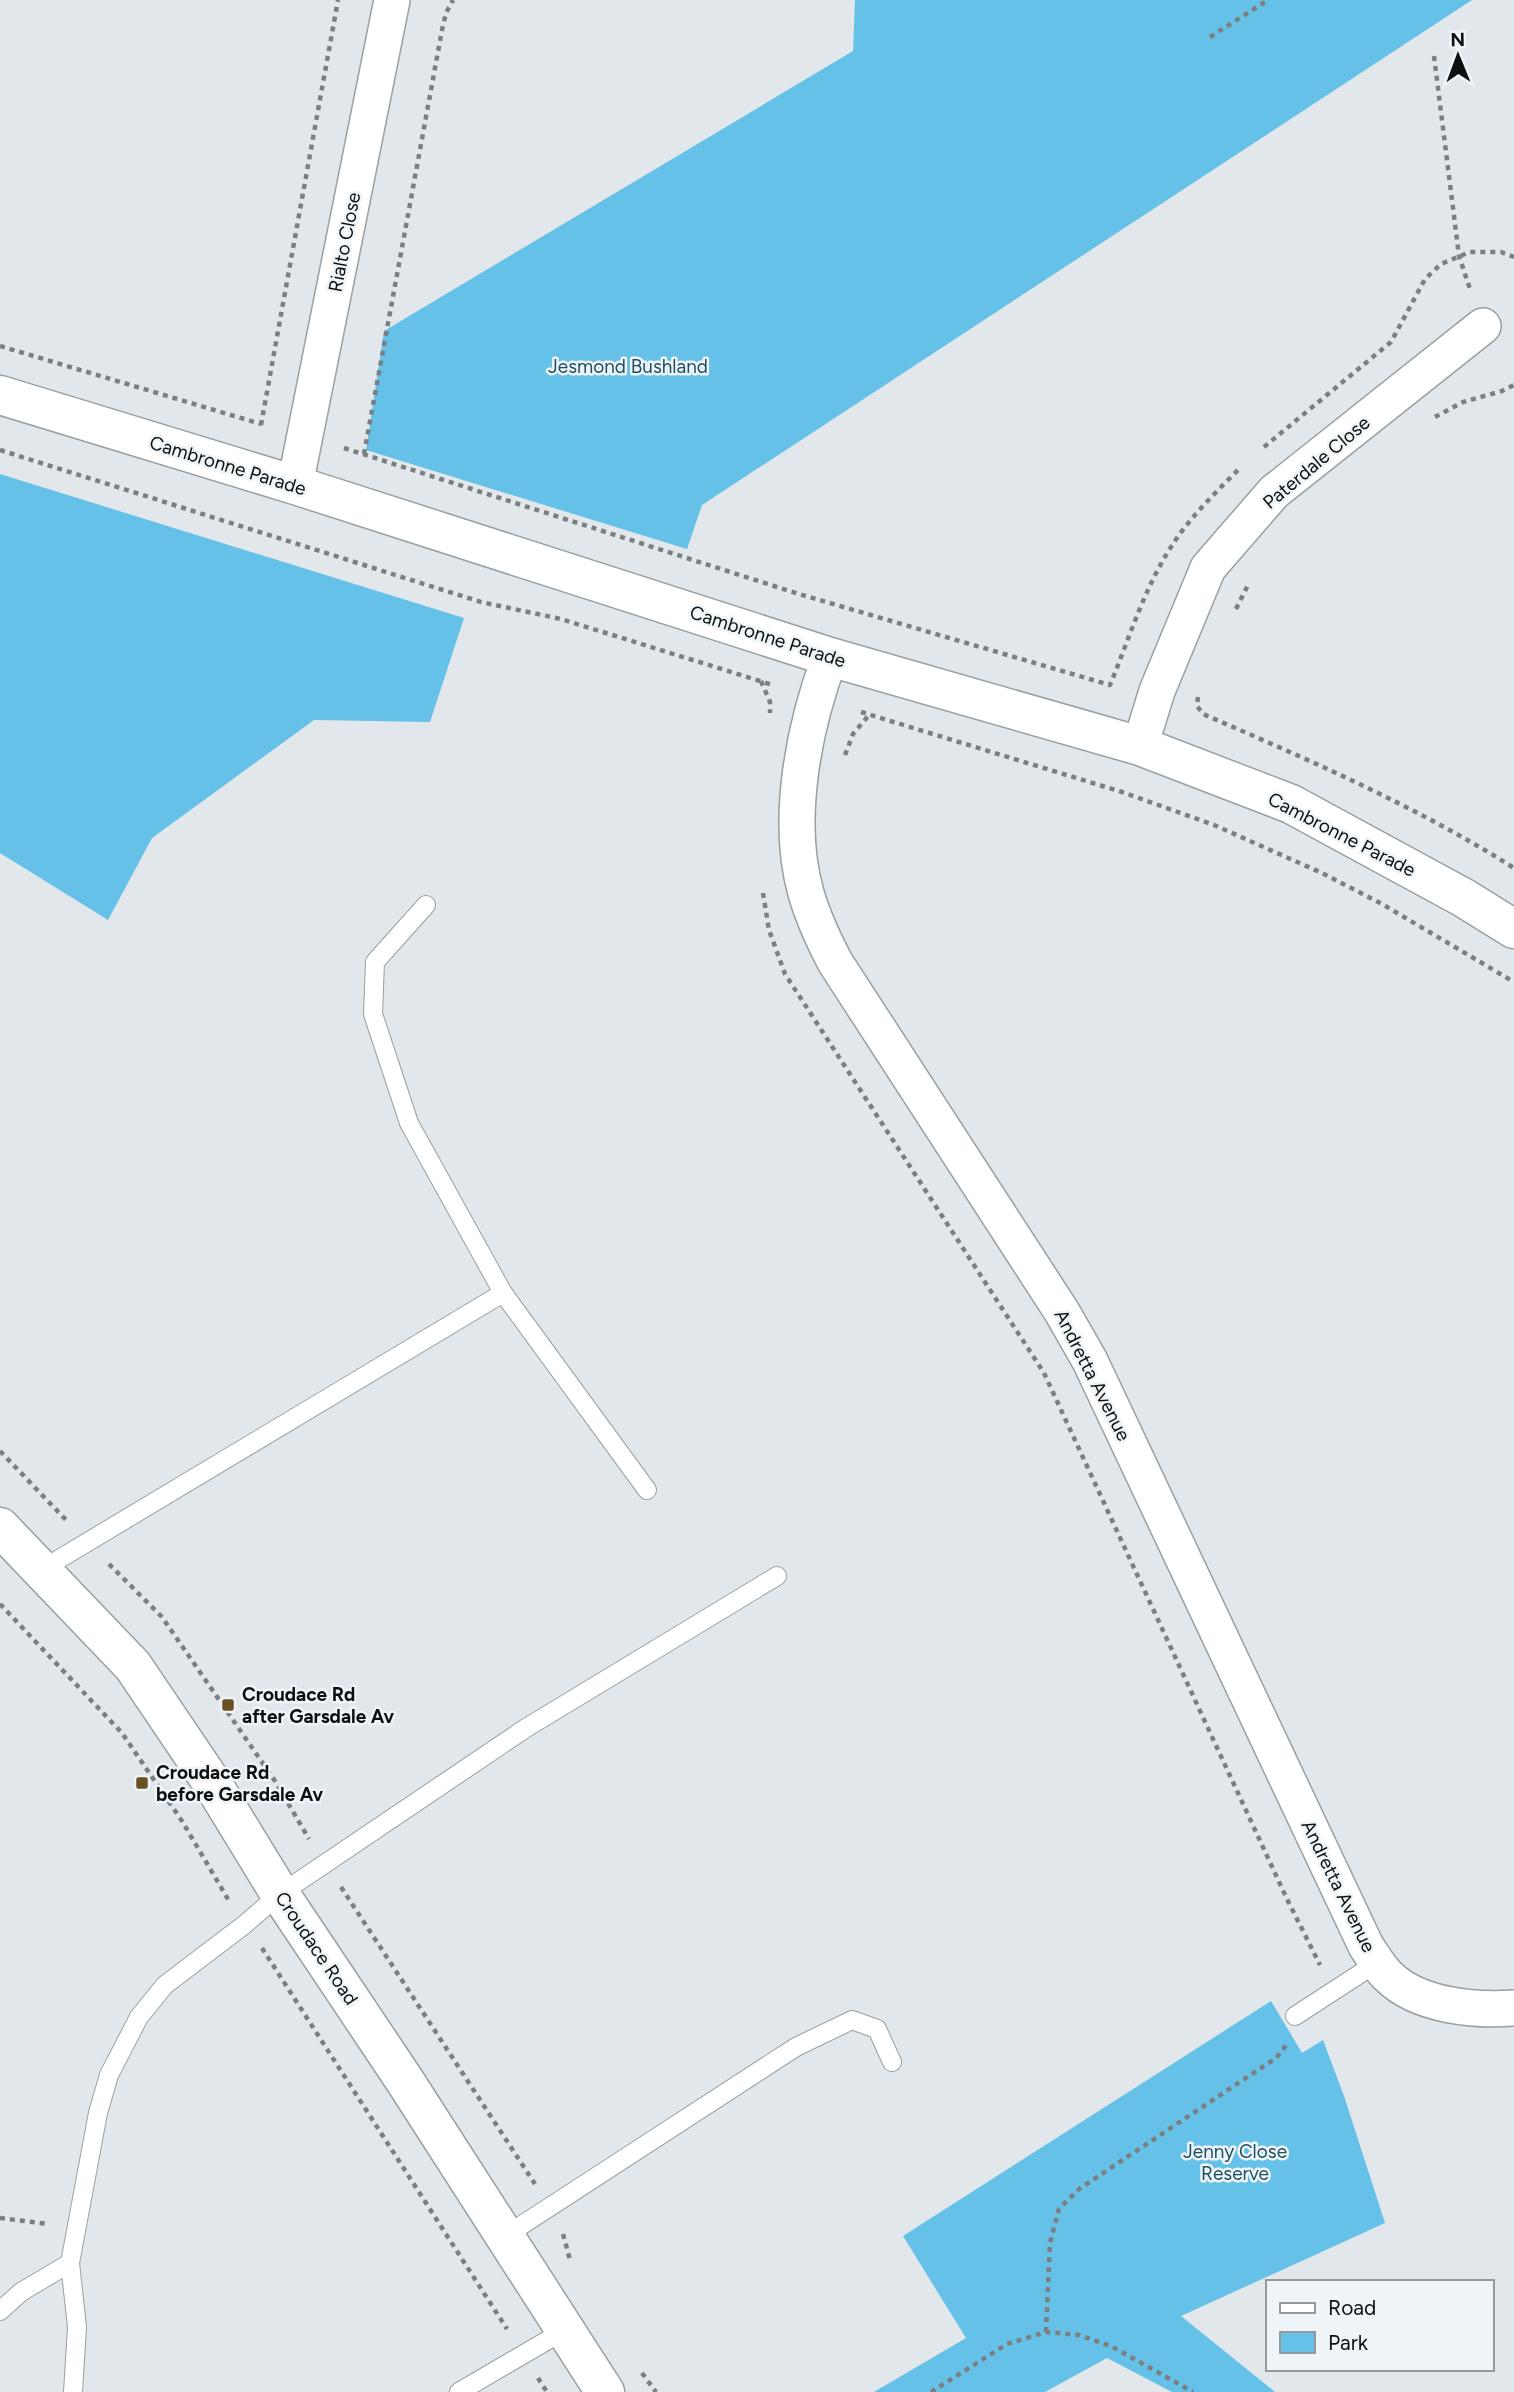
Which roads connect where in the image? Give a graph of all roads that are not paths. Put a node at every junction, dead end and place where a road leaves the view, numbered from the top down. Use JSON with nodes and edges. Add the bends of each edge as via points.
{"nodes":[{"id":1,"x":392,"y":0,"type":"edge"},
{"id":2,"x":1483,"y":326,"type":"road end"},
{"id":3,"x":0,"y":396,"type":"edge"},
{"id":4,"x":295,"y":485,"type":"junction"},
{"id":5,"x":830,"y":657,"type":"junction"},
{"id":6,"x":1140,"y":746,"type":"junction"},
{"id":7,"x":426,"y":905,"type":"dead end"},
{"id":8,"x":1514,"y":929,"type":"edge"},
{"id":9,"x":503,"y":1293,"type":"junction"},
{"id":10,"x":647,"y":1490,"type":"dead end"},
{"id":11,"x":17,"y":1550,"type":"edge"},
{"id":12,"x":777,"y":1576,"type":"dead end"},
{"id":13,"x":280,"y":1894,"type":"junction"},
{"id":14,"x":1378,"y":1962,"type":"junction"},
{"id":15,"x":1514,"y":2008,"type":"edge"},
{"id":16,"x":1295,"y":2016,"type":"road end"},
{"id":17,"x":892,"y":2062,"type":"dead end"},
{"id":18,"x":505,"y":2236,"type":"junction"},
{"id":19,"x":69,"y":2263,"type":"junction"},
{"id":20,"x":0,"y":2311,"type":"edge"},
{"id":21,"x":565,"y":2330,"type":"junction"},
{"id":22,"x":73,"y":2392,"type":"edge"},
{"id":23,"x":459,"y":2392,"type":"edge"},
{"id":24,"x":605,"y":2392,"type":"edge"}],
"edges":[{"from":1,"to":4,"type":"street","name":"Rialto Close"},
{"from":2,"to":6,"type":"street","name":"Paterdale Close","via":[[1274,492],[1208,568],[1157,691]]},
{"from":3,"to":4,"type":"street","name":"Cambronne Parade"},
{"from":4,"to":5,"type":"street","name":"Cambronne Parade"},
{"from":5,"to":6,"type":"street","name":"Cambronne Parade"},
{"from":5,"to":14,"type":"street","name":"Andretta Avenue","via":[[815,697],[798,804],[798,853],[816,926],[1090,1361],[1366,1946]]},
{"from":6,"to":8,"type":"street","name":"Cambronne Parade","via":[[1291,804]]},
{"from":7,"to":9,"type":"lane","via":[[375,962],[373,1014],[409,1123]]},
{"from":9,"to":10,"type":"lane"},
{"from":9,"to":11,"type":"lane","via":[[88,1542]]},
{"from":11,"to":13,"type":"street","name":"Croudace Road","via":[[133,1666]]},
{"from":12,"to":13,"type":"lane","via":[[526,1728]]},
{"from":13,"to":18,"type":"street","name":"Croudace Road"},
{"from":13,"to":19,"type":"lane","via":[[165,1985],[139,2017],[109,2075],[98,2113]]},
{"from":14,"to":15,"type":"street","name":"Andretta Avenue","via":[[1389,1978],[1416,1995],[1454,2007]]},
{"from":14,"to":16,"type":"lane"},
{"from":17,"to":18,"type":"lane","via":[[877,2029],[852,2020],[796,2047]]},
{"from":18,"to":21,"type":"street","name":"Croudace Road"},
{"from":19,"to":20,"type":"lane","via":[[21,2292]]},
{"from":19,"to":22,"type":"lane","via":[[77,2327]]},
{"from":21,"to":23,"type":"lane"},
{"from":21,"to":24,"type":"street","name":"Croudace Road"}]}
